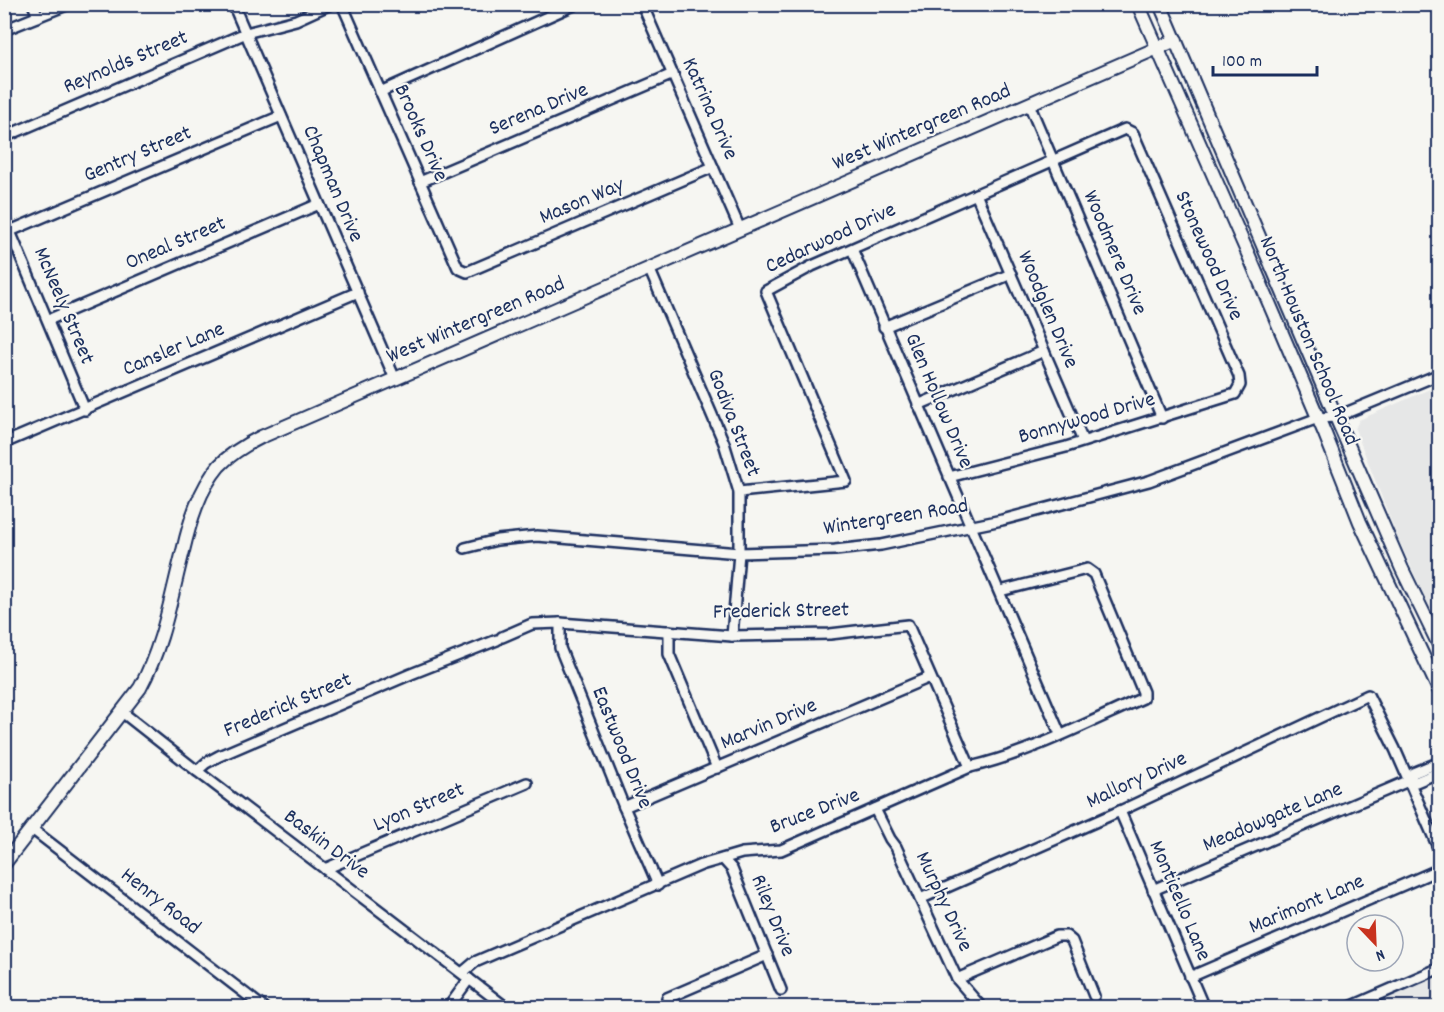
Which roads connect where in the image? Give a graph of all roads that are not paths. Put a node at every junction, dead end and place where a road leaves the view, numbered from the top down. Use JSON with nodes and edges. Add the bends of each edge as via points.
{"nodes":[{"id":1,"x":33,"y":4,"type":"edge"},
{"id":2,"x":69,"y":4,"type":"edge"},
{"id":3,"x":234,"y":4,"type":"edge"},
{"id":4,"x":331,"y":4,"type":"edge"},
{"id":5,"x":342,"y":4,"type":"edge"},
{"id":6,"x":576,"y":4,"type":"edge"},
{"id":7,"x":642,"y":4,"type":"edge"},
{"id":8,"x":1138,"y":4,"type":"edge"},
{"id":9,"x":1160,"y":4,"type":"edge"},
{"id":10,"x":38,"y":17,"type":"junction"},
{"id":11,"x":4,"y":30,"type":"edge"},
{"id":12,"x":246,"y":33,"type":"junction"},
{"id":13,"x":1176,"y":40,"type":"junction"},
{"id":14,"x":1158,"y":48,"type":"junction"},
{"id":15,"x":673,"y":74,"type":"junction"},
{"id":16,"x":380,"y":92,"type":"junction"},
{"id":17,"x":1029,"y":104,"type":"junction"},
{"id":18,"x":281,"y":116,"type":"junction"},
{"id":19,"x":1133,"y":134,"type":"joint"},
{"id":20,"x":4,"y":137,"type":"edge"},
{"id":21,"x":1053,"y":160,"type":"junction"},
{"id":22,"x":713,"y":166,"type":"junction"},
{"id":23,"x":420,"y":182,"type":"junction"},
{"id":24,"x":976,"y":194,"type":"junction"},
{"id":25,"x":319,"y":204,"type":"junction"},
{"id":26,"x":4,"y":218,"type":"edge"},
{"id":27,"x":740,"y":229,"type":"junction"},
{"id":28,"x":10,"y":231,"type":"junction"},
{"id":29,"x":852,"y":249,"type":"junction"},
{"id":30,"x":649,"y":268,"type":"junction"},
{"id":31,"x":467,"y":272,"type":"joint"},
{"id":32,"x":1011,"y":274,"type":"junction"},
{"id":33,"x":358,"y":292,"type":"junction"},
{"id":34,"x":48,"y":320,"type":"junction"},
{"id":35,"x":884,"y":327,"type":"junction"},
{"id":36,"x":1044,"y":351,"type":"junction"},
{"id":37,"x":1440,"y":374,"type":"edge"},
{"id":38,"x":395,"y":379,"type":"junction"},
{"id":39,"x":1235,"y":394,"type":"joint"},
{"id":40,"x":918,"y":405,"type":"junction"},
{"id":41,"x":85,"y":410,"type":"junction"},
{"id":42,"x":1336,"y":417,"type":"junction"},
{"id":43,"x":1162,"y":418,"type":"junction"},
{"id":44,"x":1318,"y":418,"type":"junction"},
{"id":45,"x":1083,"y":441,"type":"junction"},
{"id":46,"x":4,"y":443,"type":"edge"},
{"id":47,"x":949,"y":477,"type":"junction"},
{"id":48,"x":739,"y":492,"type":"junction"},
{"id":49,"x":970,"y":526,"type":"junction"},
{"id":50,"x":465,"y":548,"type":"dead end"},
{"id":51,"x":739,"y":553,"type":"junction"},
{"id":52,"x":1000,"y":591,"type":"junction"},
{"id":53,"x":560,"y":623,"type":"junction"},
{"id":54,"x":669,"y":631,"type":"junction"},
{"id":55,"x":732,"y":636,"type":"junction"},
{"id":56,"x":1440,"y":647,"type":"edge"},
{"id":57,"x":930,"y":677,"type":"junction"},
{"id":58,"x":1440,"y":692,"type":"edge"},
{"id":59,"x":122,"y":712,"type":"junction"},
{"id":60,"x":1060,"y":734,"type":"junction"},
{"id":61,"x":1440,"y":762,"type":"edge"},
{"id":62,"x":970,"y":767,"type":"junction"},
{"id":63,"x":717,"y":768,"type":"junction"},
{"id":64,"x":197,"y":771,"type":"junction"},
{"id":65,"x":1440,"y":772,"type":"edge"},
{"id":66,"x":1408,"y":781,"type":"junction"},
{"id":67,"x":527,"y":783,"type":"dead end"},
{"id":68,"x":624,"y":807,"type":"junction"},
{"id":69,"x":875,"y":809,"type":"junction"},
{"id":70,"x":1120,"y":810,"type":"junction"},
{"id":71,"x":32,"y":829,"type":"junction"},
{"id":72,"x":1440,"y":852,"type":"edge"},
{"id":73,"x":723,"y":859,"type":"junction"},
{"id":74,"x":4,"y":864,"type":"edge"},
{"id":75,"x":325,"y":869,"type":"junction"},
{"id":76,"x":1440,"y":869,"type":"edge"},
{"id":77,"x":658,"y":885,"type":"junction"},
{"id":78,"x":1154,"y":890,"type":"junction"},
{"id":79,"x":920,"y":899,"type":"junction"},
{"id":80,"x":767,"y":955,"type":"junction"},
{"id":81,"x":1440,"y":968,"type":"edge"},
{"id":82,"x":466,"y":976,"type":"junction"},
{"id":83,"x":1190,"y":977,"type":"junction"},
{"id":84,"x":957,"y":979,"type":"junction"},
{"id":85,"x":781,"y":990,"type":"dead end"},
{"id":86,"x":1094,"y":996,"type":"dead end"},
{"id":87,"x":667,"y":998,"type":"dead end"},
{"id":88,"x":264,"y":1008,"type":"edge"},
{"id":89,"x":448,"y":1008,"type":"edge"},
{"id":90,"x":507,"y":1008,"type":"edge"},
{"id":91,"x":982,"y":1008,"type":"edge"},
{"id":92,"x":1204,"y":1008,"type":"edge"},
{"id":93,"x":1348,"y":1008,"type":"edge"}],
"edges":[{"from":1,"to":10,"type":"street"},
{"from":2,"to":10,"type":"street"},
{"from":3,"to":12,"type":"street","name":"Chapman Drive"},
{"from":4,"to":12,"type":"street","name":"Reynolds Street","via":[[296,20]]},
{"from":5,"to":16,"type":"street","name":"Brooks Drive"},
{"from":6,"to":16,"type":"street"},
{"from":7,"to":15,"type":"street","name":"Katrina Drive"},
{"from":8,"to":14,"type":"main road","name":"North Houston School Road"},
{"from":9,"to":13,"type":"main road","name":"North Houston School Road"},
{"from":10,"to":11,"type":"street"},
{"from":12,"to":18,"type":"street","name":"Chapman Drive"},
{"from":12,"to":20,"type":"street","name":"Reynolds Street"},
{"from":13,"to":14,"type":"main road","name":"West Wintergreen Road"},
{"from":13,"to":42,"type":"main road","name":"North Houston School Road"},
{"from":14,"to":17,"type":"main road","name":"West Wintergreen Road"},
{"from":14,"to":44,"type":"main road","name":"North Houston School Road"},
{"from":15,"to":22,"type":"street","name":"Katrina Drive"},
{"from":15,"to":23,"type":"street","name":"Serena Drive"},
{"from":16,"to":23,"type":"street","name":"Brooks Drive"},
{"from":17,"to":21,"type":"street","name":"Woodmere Drive"},
{"from":17,"to":27,"type":"main road","name":"West Wintergreen Road"},
{"from":18,"to":25,"type":"street","name":"Chapman Drive"},
{"from":18,"to":28,"type":"street","name":"Gentry Street"},
{"from":19,"to":21,"type":"street","name":"Cedarwood Drive","via":[[1125,129]]},
{"from":19,"to":39,"type":"street","name":"Stonewood Drive","via":[[1239,376]]},
{"from":21,"to":24,"type":"street","name":"Cedarwood Drive"},
{"from":21,"to":43,"type":"street","name":"Woodmere Drive"},
{"from":22,"to":27,"type":"street","name":"Katrina Drive"},
{"from":22,"to":31,"type":"street","name":"Mason Way"},
{"from":23,"to":31,"type":"street","name":"Brooks Drive","via":[[458,268]]},
{"from":24,"to":29,"type":"street","name":"Cedarwood Drive"},
{"from":24,"to":32,"type":"street","name":"Woodglen Drive"},
{"from":25,"to":33,"type":"street","name":"Chapman Drive"},
{"from":25,"to":34,"type":"street","name":"Oneal Street"},
{"from":26,"to":28,"type":"street","name":"McNeely Street"},
{"from":27,"to":30,"type":"main road","name":"West Wintergreen Road"},
{"from":28,"to":34,"type":"street","name":"McNeely Street"},
{"from":29,"to":35,"type":"street","name":"Glen Hollow Drive"},
{"from":29,"to":48,"type":"street","name":"Cedarwood Drive","via":[[766,291],[846,481]]},
{"from":30,"to":38,"type":"main road","name":"West Wintergreen Road"},
{"from":30,"to":48,"type":"street","name":"Godiva Street","via":[[724,443]]},
{"from":32,"to":35,"type":"street"},
{"from":32,"to":36,"type":"street","name":"Woodglen Drive"},
{"from":33,"to":38,"type":"street","name":"Chapman Drive"},
{"from":33,"to":41,"type":"street","name":"Cansler Lane"},
{"from":34,"to":41,"type":"street","name":"McNeely Street"},
{"from":35,"to":40,"type":"street","name":"Glen Hollow Drive"},
{"from":36,"to":40,"type":"street"},
{"from":36,"to":45,"type":"street","name":"Woodglen Drive"},
{"from":37,"to":42,"type":"street"},
{"from":38,"to":59,"type":"main road","name":"West Wintergreen Road","via":[[261,437],[237,450],[219,467],[195,508],[156,655],[140,688]]},
{"from":39,"to":43,"type":"street","name":"Bonnywood Drive"},
{"from":40,"to":47,"type":"street","name":"Glen Hollow Drive"},
{"from":41,"to":46,"type":"street","name":"Cansler Lane"},
{"from":42,"to":44,"type":"street"},
{"from":42,"to":56,"type":"main road","name":"North Houston School Road"},
{"from":43,"to":45,"type":"street","name":"Bonnywood Drive"},
{"from":44,"to":49,"type":"street","name":"Wintergreen Road","via":[[1149,481]]},
{"from":44,"to":58,"type":"main road","name":"North Houston School Road","via":[[1360,522]]},
{"from":45,"to":47,"type":"street","name":"Bonnywood Drive"},
{"from":47,"to":49,"type":"street","name":"Glen Hollow Drive"},
{"from":48,"to":51,"type":"street","name":"Godiva Street"},
{"from":49,"to":51,"type":"street","name":"Wintergreen Road","via":[[881,545]]},
{"from":49,"to":52,"type":"street","name":"Glen Hollow Drive"},
{"from":50,"to":51,"type":"street","name":"Wintergreen Road","via":[[537,536]]},
{"from":51,"to":55,"type":"street","name":"Godiva Street"},
{"from":52,"to":60,"type":"street","name":"Glen Hollow Drive"},
{"from":52,"to":60,"type":"street","name":"Bruce Drive","via":[[1087,569],[1094,574],[1143,698]]},
{"from":53,"to":54,"type":"street","name":"Frederick Street"},
{"from":53,"to":64,"type":"street","name":"Frederick Street","via":[[531,624],[219,756]]},
{"from":53,"to":68,"type":"street","name":"Eastwood Drive","via":[[560,648]]},
{"from":54,"to":55,"type":"street","name":"Frederick Street"},
{"from":54,"to":63,"type":"street","via":[[669,654]]},
{"from":55,"to":57,"type":"street","name":"Frederick Street","via":[[830,634],[908,625]]},
{"from":57,"to":62,"type":"street","name":"Frederick Street"},
{"from":57,"to":63,"type":"street","name":"Marvin Drive"},
{"from":59,"to":64,"type":"street","name":"Baskin Drive"},
{"from":59,"to":71,"type":"main road","name":"West Wintergreen Road"},
{"from":60,"to":62,"type":"street","name":"Bruce Drive","via":[[996,761]]},
{"from":61,"to":66,"type":"street","name":"Meadowgate Lane","via":[[1413,773]]},
{"from":62,"to":69,"type":"street","name":"Bruce Drive"},
{"from":63,"to":68,"type":"street","name":"Marvin Drive"},
{"from":64,"to":75,"type":"street","name":"Baskin Drive"},
{"from":65,"to":66,"type":"street","name":"Meadowgate Lane","via":[[1416,782]]},
{"from":66,"to":70,"type":"street","name":"Mallory Drive","via":[[1368,695]]},
{"from":66,"to":72,"type":"street"},
{"from":66,"to":78,"type":"street","name":"Meadowgate Lane"},
{"from":67,"to":75,"type":"street","name":"Lyon Street"},
{"from":68,"to":77,"type":"street","name":"Eastwood Drive"},
{"from":69,"to":73,"type":"street","name":"Bruce Drive","via":[[781,850],[742,853]]},
{"from":69,"to":79,"type":"street","name":"Murphy Drive"},
{"from":70,"to":78,"type":"street","name":"Monticello Lane"},
{"from":70,"to":79,"type":"street","name":"Mallory Drive"},
{"from":71,"to":74,"type":"main road","name":"West Wintergreen Road"},
{"from":71,"to":88,"type":"street","name":"Henry Road"},
{"from":73,"to":77,"type":"street","name":"Bruce Drive"},
{"from":73,"to":80,"type":"street","name":"Riley Drive","via":[[732,868]]},
{"from":75,"to":82,"type":"street","name":"Baskin Drive"},
{"from":76,"to":83,"type":"street","name":"Marimont Lane"},
{"from":77,"to":82,"type":"street","name":"Bruce Drive","via":[[475,962]]},
{"from":78,"to":83,"type":"street","name":"Monticello Lane"},
{"from":79,"to":84,"type":"street","name":"Murphy Drive"},
{"from":80,"to":85,"type":"street","name":"Riley Drive"},
{"from":80,"to":87,"type":"street"},
{"from":81,"to":93,"type":"street"},
{"from":82,"to":89,"type":"street","name":"Bruce Drive"},
{"from":82,"to":90,"type":"street","name":"Baskin Drive"},
{"from":83,"to":92,"type":"street","name":"Monticello Lane"},
{"from":84,"to":86,"type":"street","via":[[1057,936],[1066,936]]},
{"from":84,"to":91,"type":"street","name":"Murphy Drive"}]}
